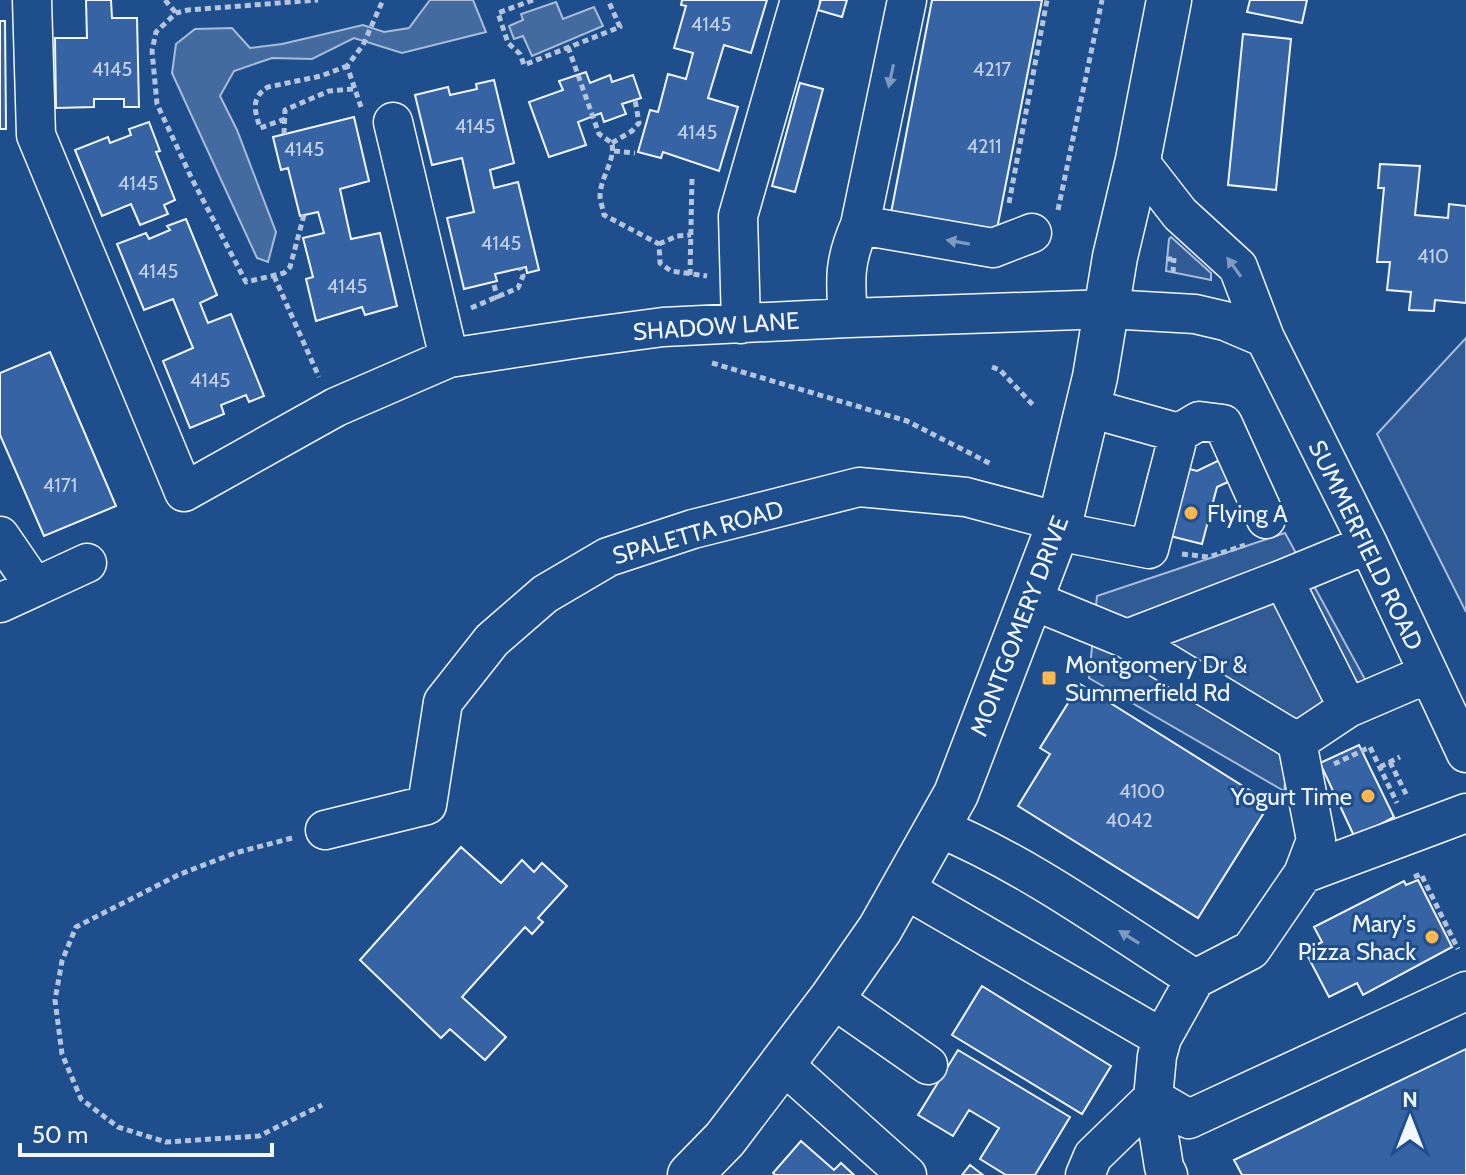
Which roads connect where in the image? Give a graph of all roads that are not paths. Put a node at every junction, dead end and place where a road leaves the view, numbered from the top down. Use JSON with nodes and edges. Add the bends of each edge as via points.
{"nodes":[{"id":1,"x":32,"y":0,"type":"edge"},
{"id":2,"x":800,"y":0,"type":"edge"},
{"id":3,"x":907,"y":0,"type":"edge"},
{"id":4,"x":1169,"y":0,"type":"edge"},
{"id":5,"x":393,"y":122,"type":"road end"},
{"id":6,"x":1138,"y":160,"type":"junction"},
{"id":7,"x":860,"y":225,"type":"junction"},
{"id":8,"x":1030,"y":232,"type":"road end"},
{"id":9,"x":1108,"y":309,"type":"junction"},
{"id":10,"x":848,"y":318,"type":"junction"},
{"id":11,"x":741,"y":324,"type":"junction"},
{"id":12,"x":1265,"y":338,"type":"junction"},
{"id":13,"x":449,"y":358,"type":"junction"},
{"id":14,"x":1089,"y":408,"type":"junction"},
{"id":15,"x":1179,"y":433,"type":"junction"},
{"id":16,"x":1058,"y":526,"type":"junction"},
{"id":17,"x":1262,"y":529,"type":"road end"},
{"id":18,"x":0,"y":536,"type":"edge"},
{"id":19,"x":1368,"y":544,"type":"junction"},
{"id":20,"x":87,"y":563,"type":"dead end"},
{"id":21,"x":1283,"y":579,"type":"junction"},
{"id":22,"x":35,"y":587,"type":"junction"},
{"id":23,"x":1032,"y":600,"type":"junction"},
{"id":24,"x":0,"y":603,"type":"edge"},
{"id":25,"x":1127,"y":639,"type":"junction"},
{"id":26,"x":1427,"y":674,"type":"junction"},
{"id":27,"x":1348,"y":708,"type":"junction"},
{"id":28,"x":1297,"y":742,"type":"junction"},
{"id":29,"x":1466,"y":753,"type":"edge"},
{"id":30,"x":1466,"y":813,"type":"edge"},
{"id":31,"x":937,"y":827,"type":"junction"},
{"id":32,"x":325,"y":830,"type":"road end"},
{"id":33,"x":1303,"y":874,"type":"junction"},
{"id":34,"x":903,"y":888,"type":"junction"},
{"id":35,"x":1195,"y":979,"type":"junction"},
{"id":36,"x":1466,"y":991,"type":"edge"},
{"id":37,"x":832,"y":998,"type":"junction"},
{"id":38,"x":1162,"y":1038,"type":"junction"},
{"id":39,"x":784,"y":1065,"type":"junction"},
{"id":40,"x":928,"y":1065,"type":"dead end"},
{"id":41,"x":1153,"y":1098,"type":"junction"},
{"id":42,"x":708,"y":1169,"type":"edge"},
{"id":43,"x":907,"y":1175,"type":"edge"},
{"id":44,"x":1085,"y":1175,"type":"edge"},
{"id":45,"x":1168,"y":1175,"type":"edge"}],
"edges":[{"from":1,"to":13,"type":"street","name":"SHADOW LANE","via":[[36,135],[184,492],[336,407]]},
{"from":2,"to":11,"type":"street","via":[[738,216]]},
{"from":3,"to":7,"type":"street","one_way":true},
{"from":4,"to":6,"type":"main road","name":"MONTGOMERY DRIVE"},
{"from":5,"to":13,"type":"street"},
{"from":6,"to":9,"type":"main road","name":"MONTGOMERY DRIVE"},
{"from":12,"to":6,"type":"street","name":"SUMMERFIELD ROAD","one_way":true,"via":[[1238,267],[1180,214]]},
{"from":8,"to":7,"type":"street","one_way":true,"via":[[993,248]]},
{"from":7,"to":10,"type":"street","via":[[847,264]]},
{"from":9,"to":10,"type":"street","name":"SHADOW LANE"},
{"from":9,"to":12,"type":"street","via":[[1195,314]]},
{"from":9,"to":14,"type":"main road","name":"MONTGOMERY DRIVE"},
{"from":10,"to":11,"type":"street","name":"SHADOW LANE"},
{"from":11,"to":13,"type":"street","name":"SHADOW LANE","via":[[663,327]]},
{"from":12,"to":19,"type":"street","name":"SUMMERFIELD ROAD"},
{"from":14,"to":15,"type":"street"},
{"from":14,"to":16,"type":"main road","name":"MONTGOMERY DRIVE"},
{"from":15,"to":16,"type":"street","name":"SPALETTA ROAD","via":[[1149,549]]},
{"from":15,"to":17,"type":"street","via":[[1199,421],[1223,424]]},
{"from":16,"to":23,"type":"main road","name":"MONTGOMERY DRIVE"},
{"from":16,"to":32,"type":"street","name":"SPALETTA ROAD","via":[[966,497],[859,487],[693,529],[608,557],[545,594],[492,640],[443,702],[427,805]]},
{"from":18,"to":22,"type":"street"},
{"from":19,"to":21,"type":"street"},
{"from":19,"to":26,"type":"street","name":"SUMMERFIELD ROAD"},
{"from":20,"to":22,"type":"street"},
{"from":21,"to":25,"type":"street"},
{"from":21,"to":27,"type":"street"},
{"from":22,"to":24,"type":"street"},
{"from":23,"to":25,"type":"street"},
{"from":23,"to":31,"type":"main road","name":"MONTGOMERY DRIVE","via":[[956,794]]},
{"from":25,"to":28,"type":"street"},
{"from":26,"to":27,"type":"street"},
{"from":26,"to":29,"type":"street","name":"SUMMERFIELD ROAD"},
{"from":27,"to":28,"type":"street"},
{"from":28,"to":33,"type":"street","via":[[1316,840]]},
{"from":30,"to":33,"type":"street"},
{"from":31,"to":34,"type":"main road","name":"MONTGOMERY DRIVE"},
{"from":35,"to":31,"type":"street","one_way":true,"via":[[1016,866]]},
{"from":33,"to":35,"type":"street","via":[[1251,950]]},
{"from":34,"to":37,"type":"main road","name":"MONTGOMERY DRIVE"},
{"from":34,"to":38,"type":"street"},
{"from":35,"to":38,"type":"street"},
{"from":36,"to":41,"type":"street","via":[[1189,1119]]},
{"from":37,"to":39,"type":"main road","name":"MONTGOMERY DRIVE"},
{"from":37,"to":40,"type":"street"},
{"from":38,"to":41,"type":"street"},
{"from":39,"to":42,"type":"main road","name":"MONTGOMERY DRIVE"},
{"from":39,"to":43,"type":"street"},
{"from":41,"to":44,"type":"street","via":[[1093,1156]]},
{"from":41,"to":45,"type":"street"}]}
